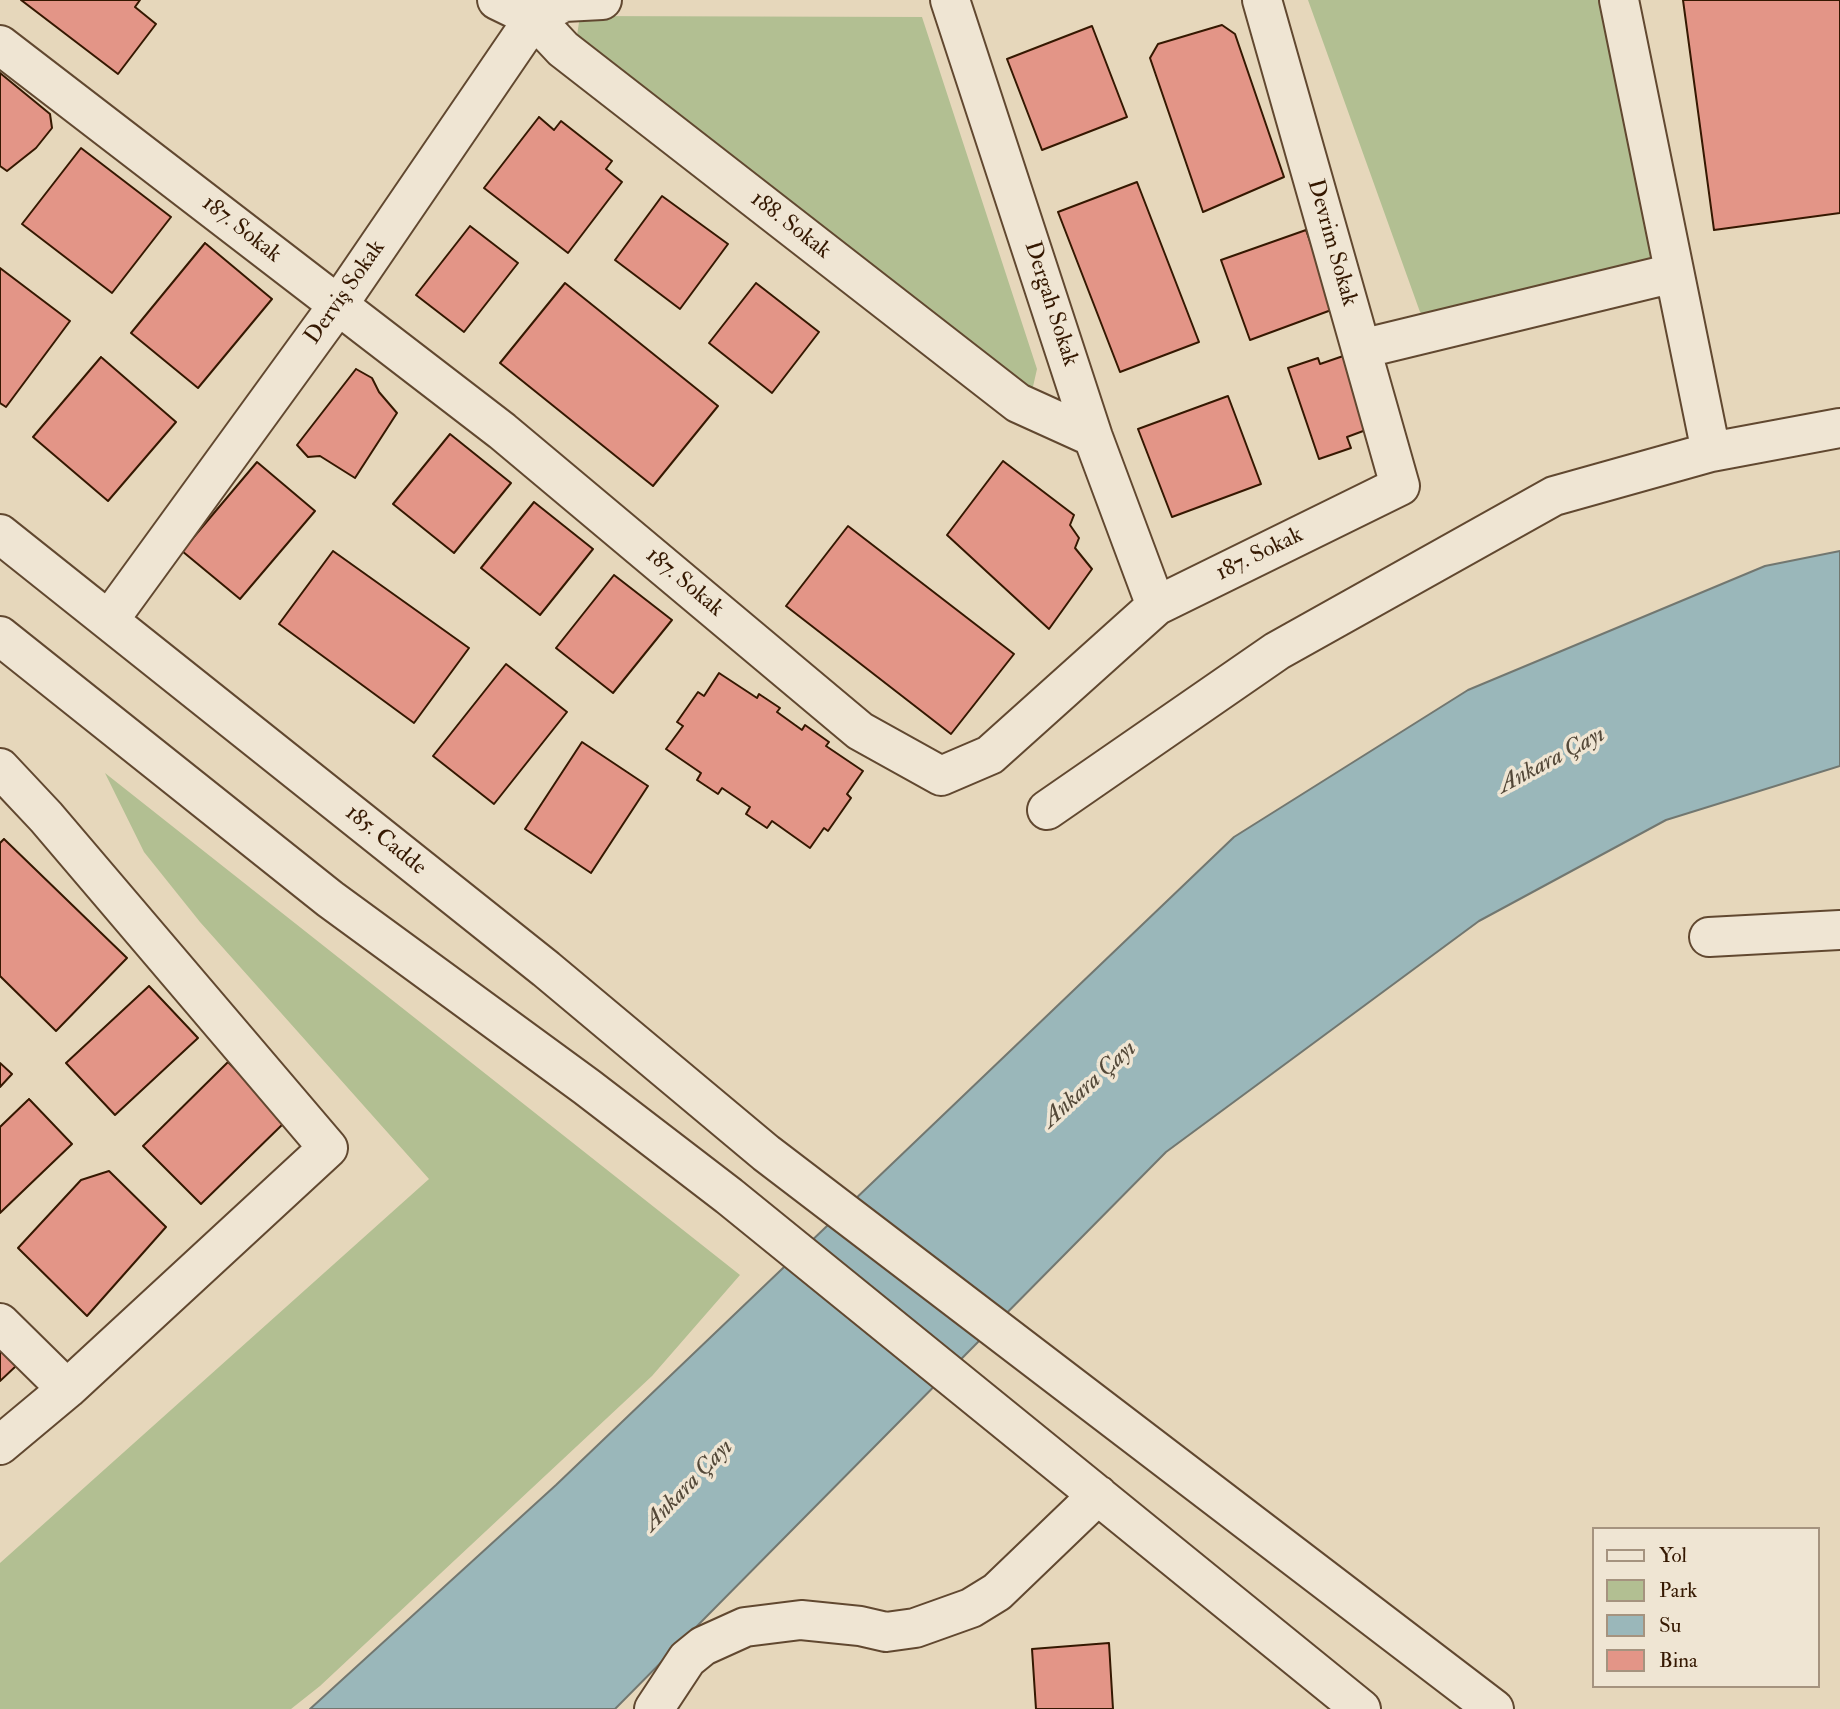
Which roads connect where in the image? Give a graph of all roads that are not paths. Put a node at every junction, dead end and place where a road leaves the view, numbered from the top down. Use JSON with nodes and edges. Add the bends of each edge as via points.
{"nodes":[{"id":1,"x":497,"y":0,"type":"edge"},
{"id":2,"x":602,"y":0,"type":"edge"},
{"id":3,"x":950,"y":0,"type":"edge"},
{"id":4,"x":1262,"y":0,"type":"edge"},
{"id":5,"x":1619,"y":0,"type":"edge"},
{"id":6,"x":534,"y":18,"type":"junction"},
{"id":7,"x":0,"y":45,"type":"edge"},
{"id":8,"x":1674,"y":273,"type":"junction"},
{"id":9,"x":338,"y":305,"type":"junction"},
{"id":10,"x":1361,"y":349,"type":"junction"},
{"id":11,"x":1840,"y":428,"type":"edge"},
{"id":12,"x":1093,"y":437,"type":"junction"},
{"id":13,"x":1711,"y":452,"type":"junction"},
{"id":14,"x":1400,"y":486,"type":"joint"},
{"id":15,"x":0,"y":534,"type":"edge"},
{"id":16,"x":1156,"y":606,"type":"junction"},
{"id":17,"x":109,"y":620,"type":"junction"},
{"id":18,"x":0,"y":636,"type":"edge"},
{"id":19,"x":0,"y":768,"type":"edge"},
{"id":20,"x":1047,"y":810,"type":"dead end"},
{"id":21,"x":1840,"y":930,"type":"edge"},
{"id":22,"x":1709,"y":937,"type":"dead end"},
{"id":23,"x":0,"y":1323,"type":"edge"},
{"id":24,"x":67,"y":1390,"type":"junction"},
{"id":25,"x":0,"y":1445,"type":"edge"},
{"id":26,"x":1098,"y":1495,"type":"junction"},
{"id":27,"x":654,"y":1709,"type":"edge"},
{"id":28,"x":1361,"y":1709,"type":"edge"},
{"id":29,"x":1493,"y":1709,"type":"edge"}],
"edges":[{"from":1,"to":6,"type":"street","name":"188. Sokak"},
{"from":2,"to":6,"type":"street","name":"Derviş Sokak","via":[[564,2]]},
{"from":3,"to":12,"type":"street","name":"Dergah Sokak"},
{"from":4,"to":10,"type":"street","name":"Devrim Sokak"},
{"from":5,"to":8,"type":"street"},
{"from":6,"to":9,"type":"street","name":"Derviş Sokak"},
{"from":6,"to":12,"type":"street","name":"188. Sokak","via":[[574,58],[1018,403]]},
{"from":7,"to":9,"type":"street","name":"187. Sokak"},
{"from":8,"to":10,"type":"street"},
{"from":8,"to":13,"type":"street"},
{"from":9,"to":16,"type":"street","name":"187. Sokak","via":[[502,431],[860,731],[941,776],[990,755]]},
{"from":9,"to":17,"type":"street","name":"Derviş Sokak"},
{"from":10,"to":14,"type":"street","name":"Devrim Sokak"},
{"from":11,"to":13,"type":"street"},
{"from":12,"to":16,"type":"street","name":"Dergah Sokak"},
{"from":13,"to":20,"type":"street","via":[[1554,496],[1277,652]]},
{"from":14,"to":16,"type":"street","name":"187. Sokak"},
{"from":15,"to":17,"type":"street","name":"185. Cadde"},
{"from":17,"to":29,"type":"street","name":"185. Cadde","via":[[546,969],[766,1153]]},
{"from":18,"to":26,"type":"street","via":[[330,899],[729,1196]]},
{"from":19,"to":24,"type":"street","via":[[328,1148]]},
{"from":21,"to":22,"type":"street"},
{"from":23,"to":24,"type":"street"},
{"from":24,"to":25,"type":"street"},
{"from":26,"to":27,"type":"street","via":[[997,1592],[971,1608],[915,1628],[886,1632],[801,1620],[745,1627],[703,1646],[687,1659]]},
{"from":26,"to":28,"type":"street"}]}
